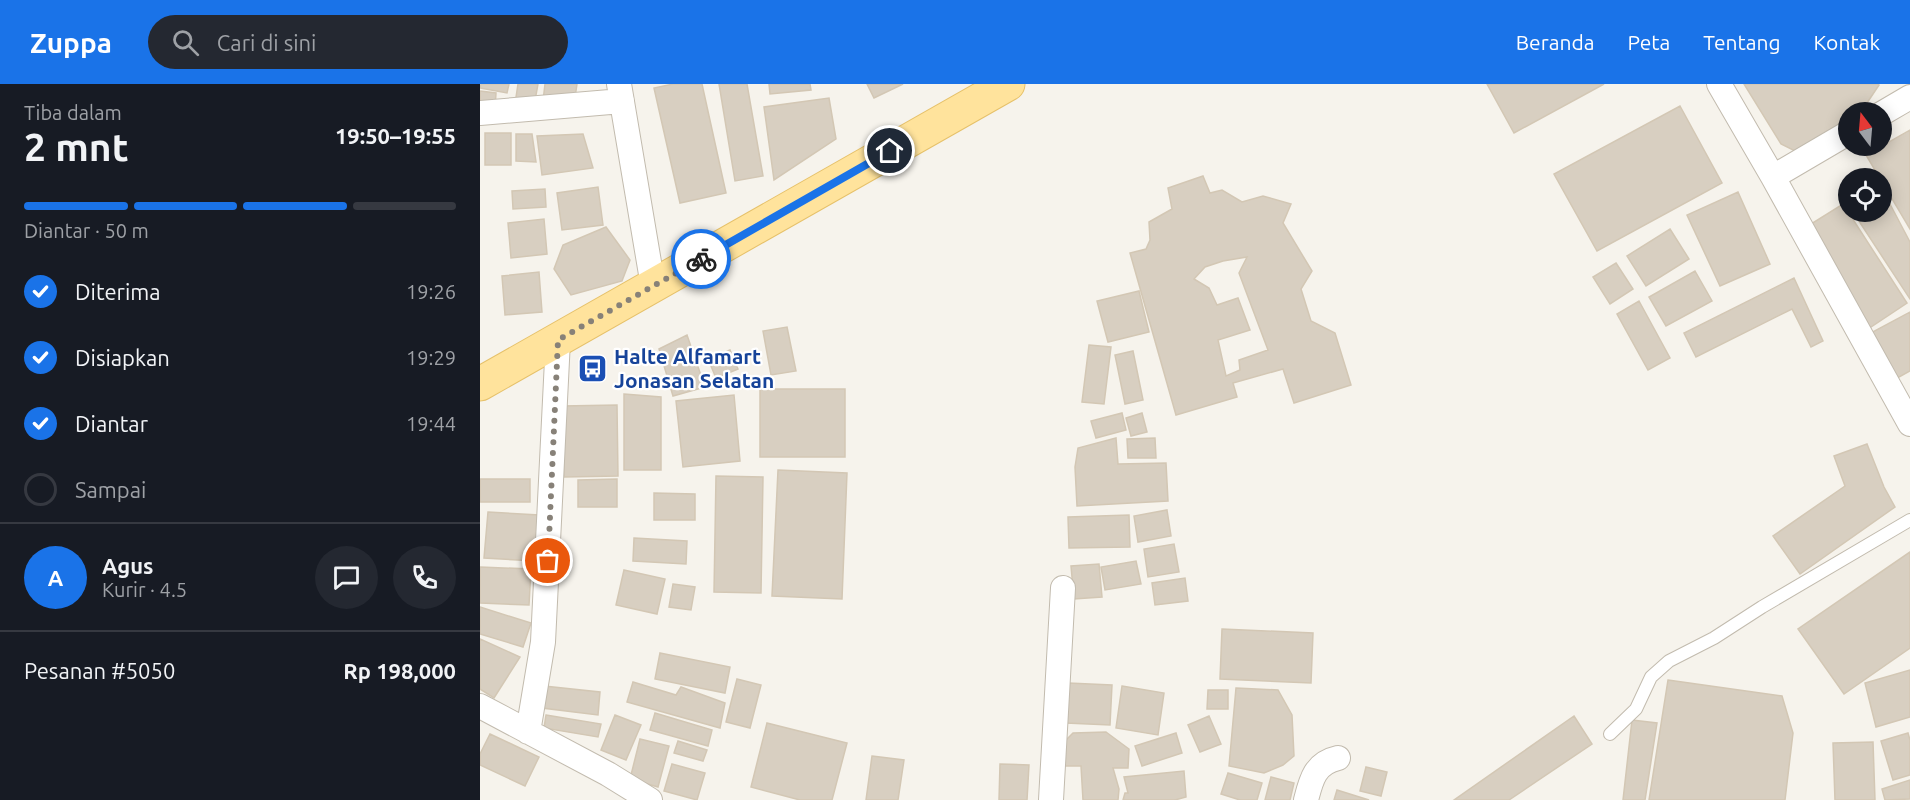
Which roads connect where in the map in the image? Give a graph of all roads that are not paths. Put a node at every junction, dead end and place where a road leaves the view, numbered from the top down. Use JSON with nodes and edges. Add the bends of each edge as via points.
{"nodes":[{"id":1,"x":1008,"y":84,"type":"edge"},
{"id":2,"x":1719,"y":84,"type":"edge"},
{"id":3,"x":621,"y":92,"type":"edge"},
{"id":4,"x":1910,"y":97,"type":"edge"},
{"id":5,"x":1892,"y":108,"type":"edge"},
{"id":6,"x":480,"y":113,"type":"edge"},
{"id":7,"x":1838,"y":139,"type":"edge"},
{"id":8,"x":1773,"y":177,"type":"junction"},
{"id":9,"x":653,"y":286,"type":"junction"},
{"id":10,"x":558,"y":340,"type":"junction"},
{"id":11,"x":480,"y":384,"type":"edge"},
{"id":12,"x":1910,"y":424,"type":"edge"},
{"id":13,"x":1910,"y":520,"type":"edge"},
{"id":14,"x":1063,"y":588,"type":"dead end"},
{"id":15,"x":480,"y":706,"type":"edge"},
{"id":16,"x":528,"y":732,"type":"junction"},
{"id":17,"x":1610,"y":734,"type":"dead end"},
{"id":18,"x":1338,"y":758,"type":"dead end"},
{"id":19,"x":650,"y":800,"type":"edge"},
{"id":20,"x":1051,"y":800,"type":"edge"},
{"id":21,"x":1306,"y":800,"type":"edge"}],
"edges":[{"from":1,"to":9,"type":"main road"},
{"from":2,"to":8,"type":"street"},
{"from":3,"to":6,"type":"street"},
{"from":3,"to":9,"type":"street"},
{"from":4,"to":5,"type":"street"},
{"from":7,"to":8,"type":"street"},
{"from":8,"to":12,"type":"street"},
{"from":9,"to":10,"type":"main road"},
{"from":10,"to":11,"type":"main road"},
{"from":10,"to":16,"type":"street","via":[[543,642]]},
{"from":13,"to":17,"type":"lane","via":[[1669,661],[1651,676],[1636,709]]},
{"from":14,"to":20,"type":"street"},
{"from":15,"to":16,"type":"street"},
{"from":16,"to":19,"type":"street"},
{"from":18,"to":21,"type":"street","via":[[1321,765],[1312,776]]}]}
